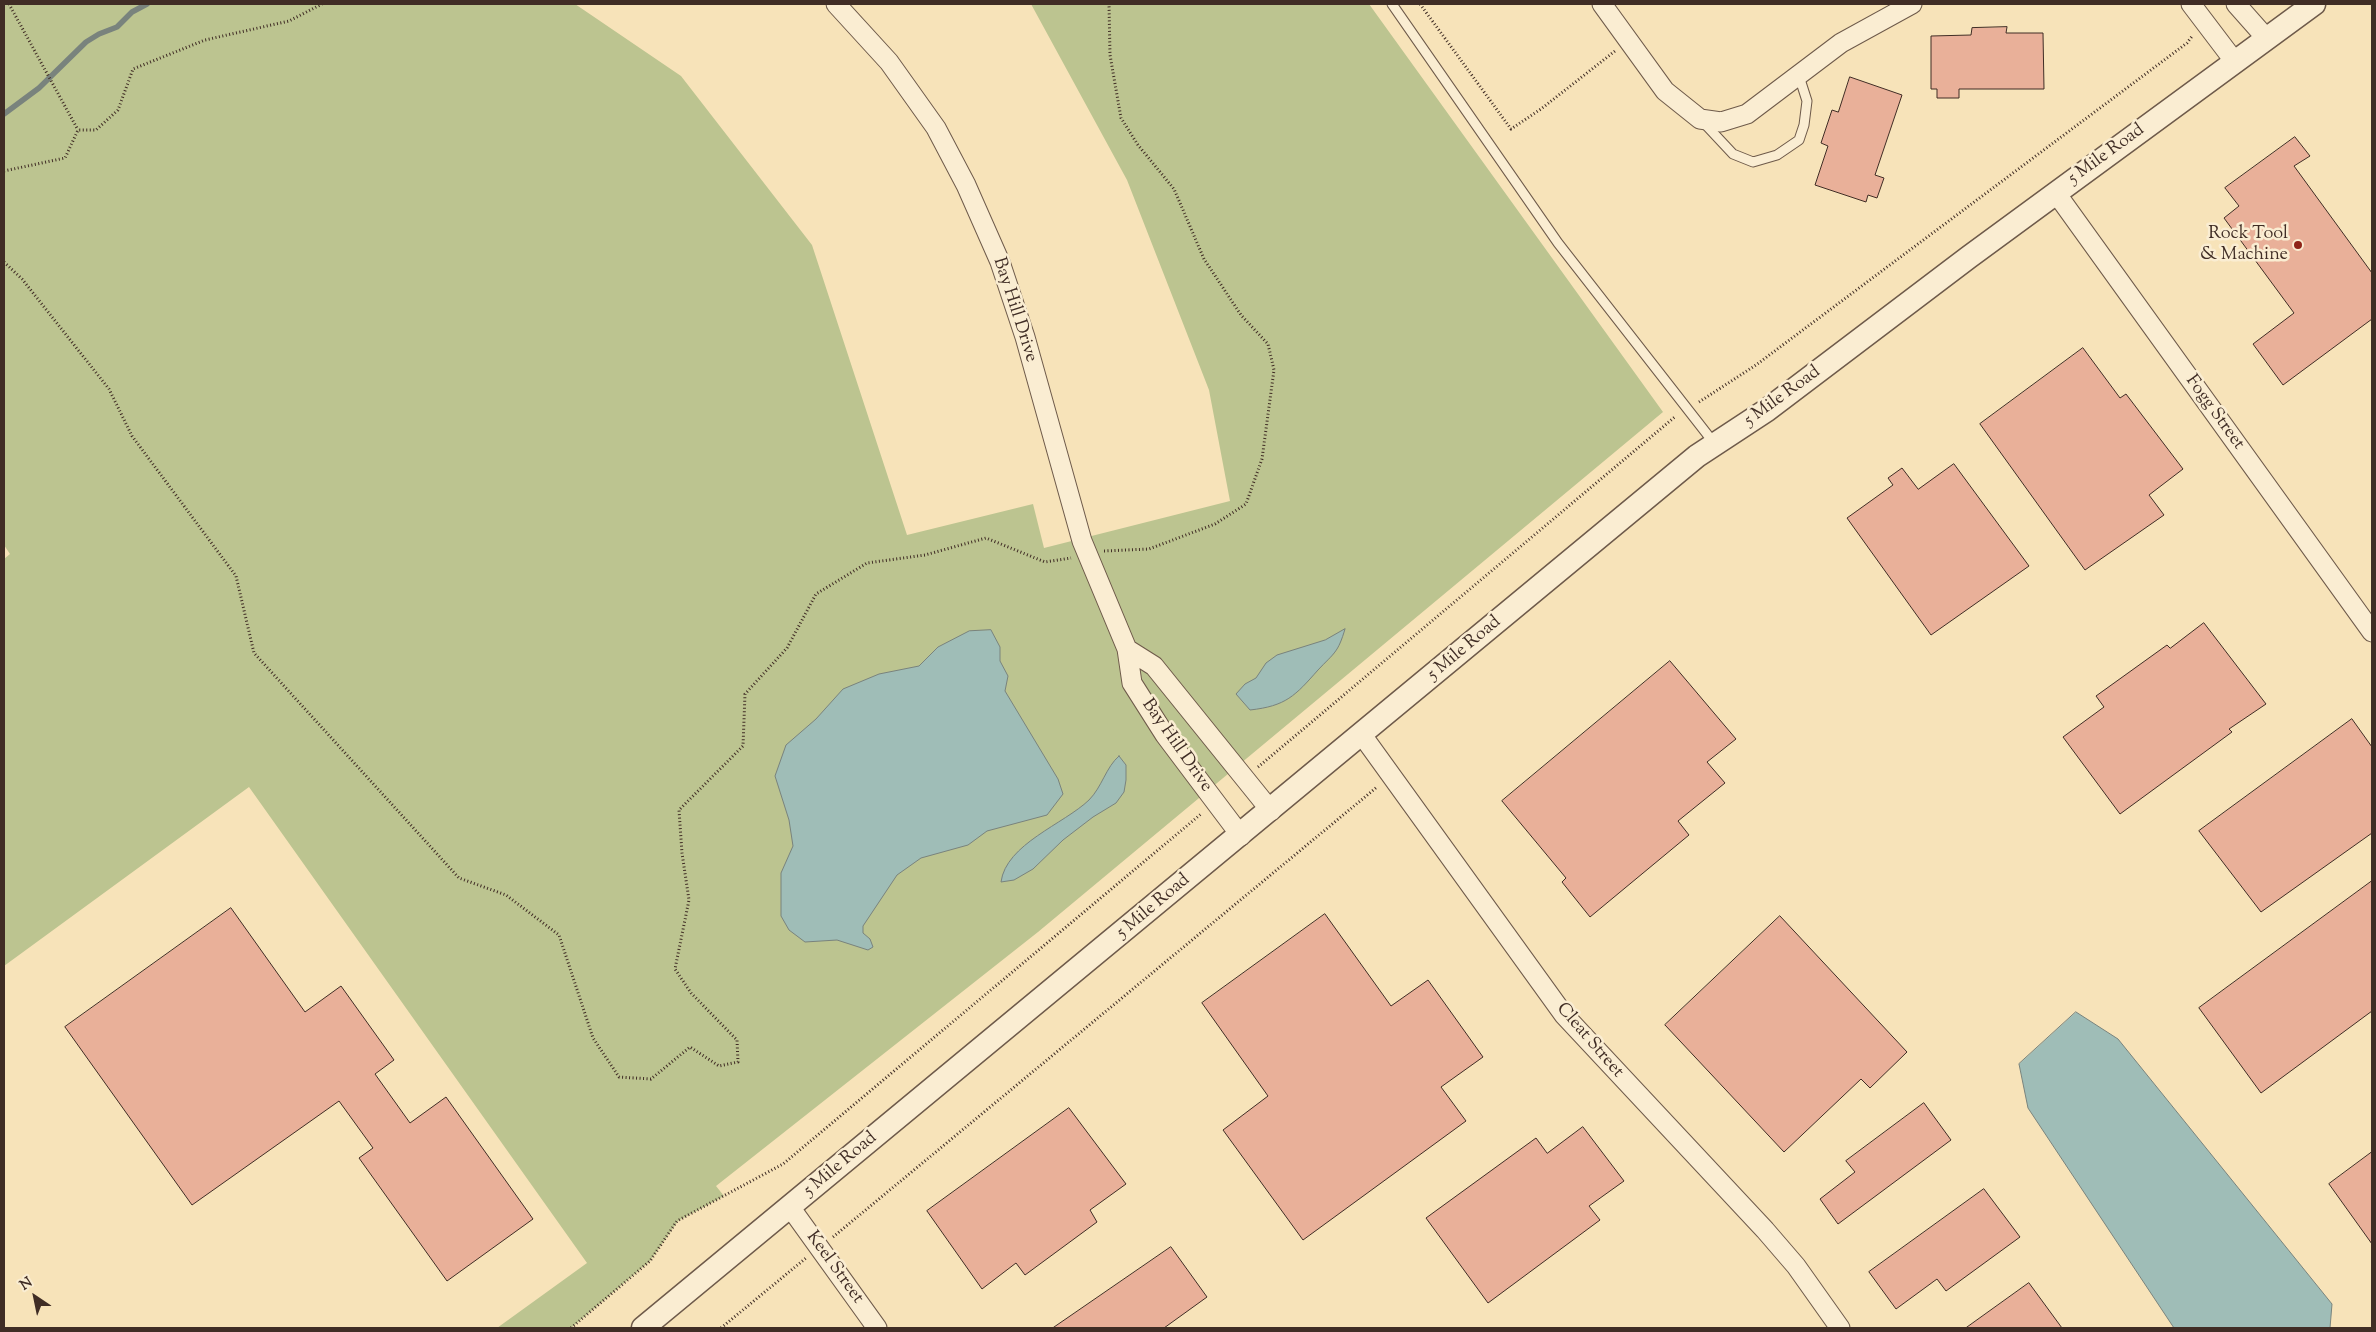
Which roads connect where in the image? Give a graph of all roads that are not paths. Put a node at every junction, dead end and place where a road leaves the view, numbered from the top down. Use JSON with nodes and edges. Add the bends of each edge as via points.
{"nodes":[{"id":1,"x":836,"y":4,"type":"edge"},
{"id":2,"x":1392,"y":4,"type":"edge"},
{"id":3,"x":1602,"y":4,"type":"edge"},
{"id":4,"x":1912,"y":4,"type":"edge"},
{"id":5,"x":2191,"y":4,"type":"edge"},
{"id":6,"x":2236,"y":4,"type":"edge"},
{"id":7,"x":2314,"y":4,"type":"edge"},
{"id":8,"x":2267,"y":39,"type":"junction"},
{"id":9,"x":2235,"y":62,"type":"junction"},
{"id":10,"x":1799,"y":76,"type":"junction"},
{"id":11,"x":1700,"y":119,"type":"junction"},
{"id":12,"x":2056,"y":193,"type":"junction"},
{"id":13,"x":1716,"y":445,"type":"junction"},
{"id":14,"x":2372,"y":632,"type":"edge"},
{"id":15,"x":1127,"y":649,"type":"junction"},
{"id":16,"x":1362,"y":735,"type":"junction"},
{"id":17,"x":1271,"y":810,"type":"junction"},
{"id":18,"x":1241,"y":836,"type":"junction"},
{"id":19,"x":790,"y":1207,"type":"junction"},
{"id":20,"x":643,"y":1328,"type":"edge"},
{"id":21,"x":877,"y":1328,"type":"edge"},
{"id":22,"x":1840,"y":1328,"type":"edge"}],
"edges":[{"from":1,"to":15,"type":"street","name":"Bay Hill Drive","via":[[889,62],[936,128],[966,185],[1000,262],[1088,555]]},
{"from":2,"to":13,"type":"lane","via":[[1558,243]]},
{"from":3,"to":11,"type":"street","via":[[1665,91]]},
{"from":4,"to":10,"type":"street","via":[[1841,43]]},
{"from":5,"to":9,"type":"street"},
{"from":6,"to":8,"type":"street"},
{"from":7,"to":8,"type":"street","name":"5 Mile Road"},
{"from":8,"to":9,"type":"street","name":"5 Mile Road"},
{"from":9,"to":12,"type":"street","name":"5 Mile Road"},
{"from":10,"to":11,"type":"street","via":[[1747,114],[1721,122]]},
{"from":10,"to":11,"type":"lane","via":[[1807,101],[1800,140],[1777,155],[1753,162],[1733,154]]},
{"from":12,"to":13,"type":"street","name":"5 Mile Road"},
{"from":12,"to":14,"type":"street","name":"Fogg Street"},
{"from":13,"to":16,"type":"street","name":"5 Mile Road","via":[[1697,456]]},
{"from":15,"to":17,"type":"street","name":"Bay Hill Drive","via":[[1154,666]]},
{"from":15,"to":18,"type":"street","name":"Bay Hill Drive","via":[[1132,683],[1165,734]]},
{"from":16,"to":17,"type":"street","name":"5 Mile Road"},
{"from":16,"to":22,"type":"street","name":"Cleat Street","via":[[1564,1015],[1765,1230],[1796,1266]]},
{"from":17,"to":18,"type":"street","name":"5 Mile Road"},
{"from":18,"to":19,"type":"street","name":"5 Mile Road"},
{"from":19,"to":20,"type":"street","name":"5 Mile Road"},
{"from":19,"to":21,"type":"street","name":"Keel Street"}]}
